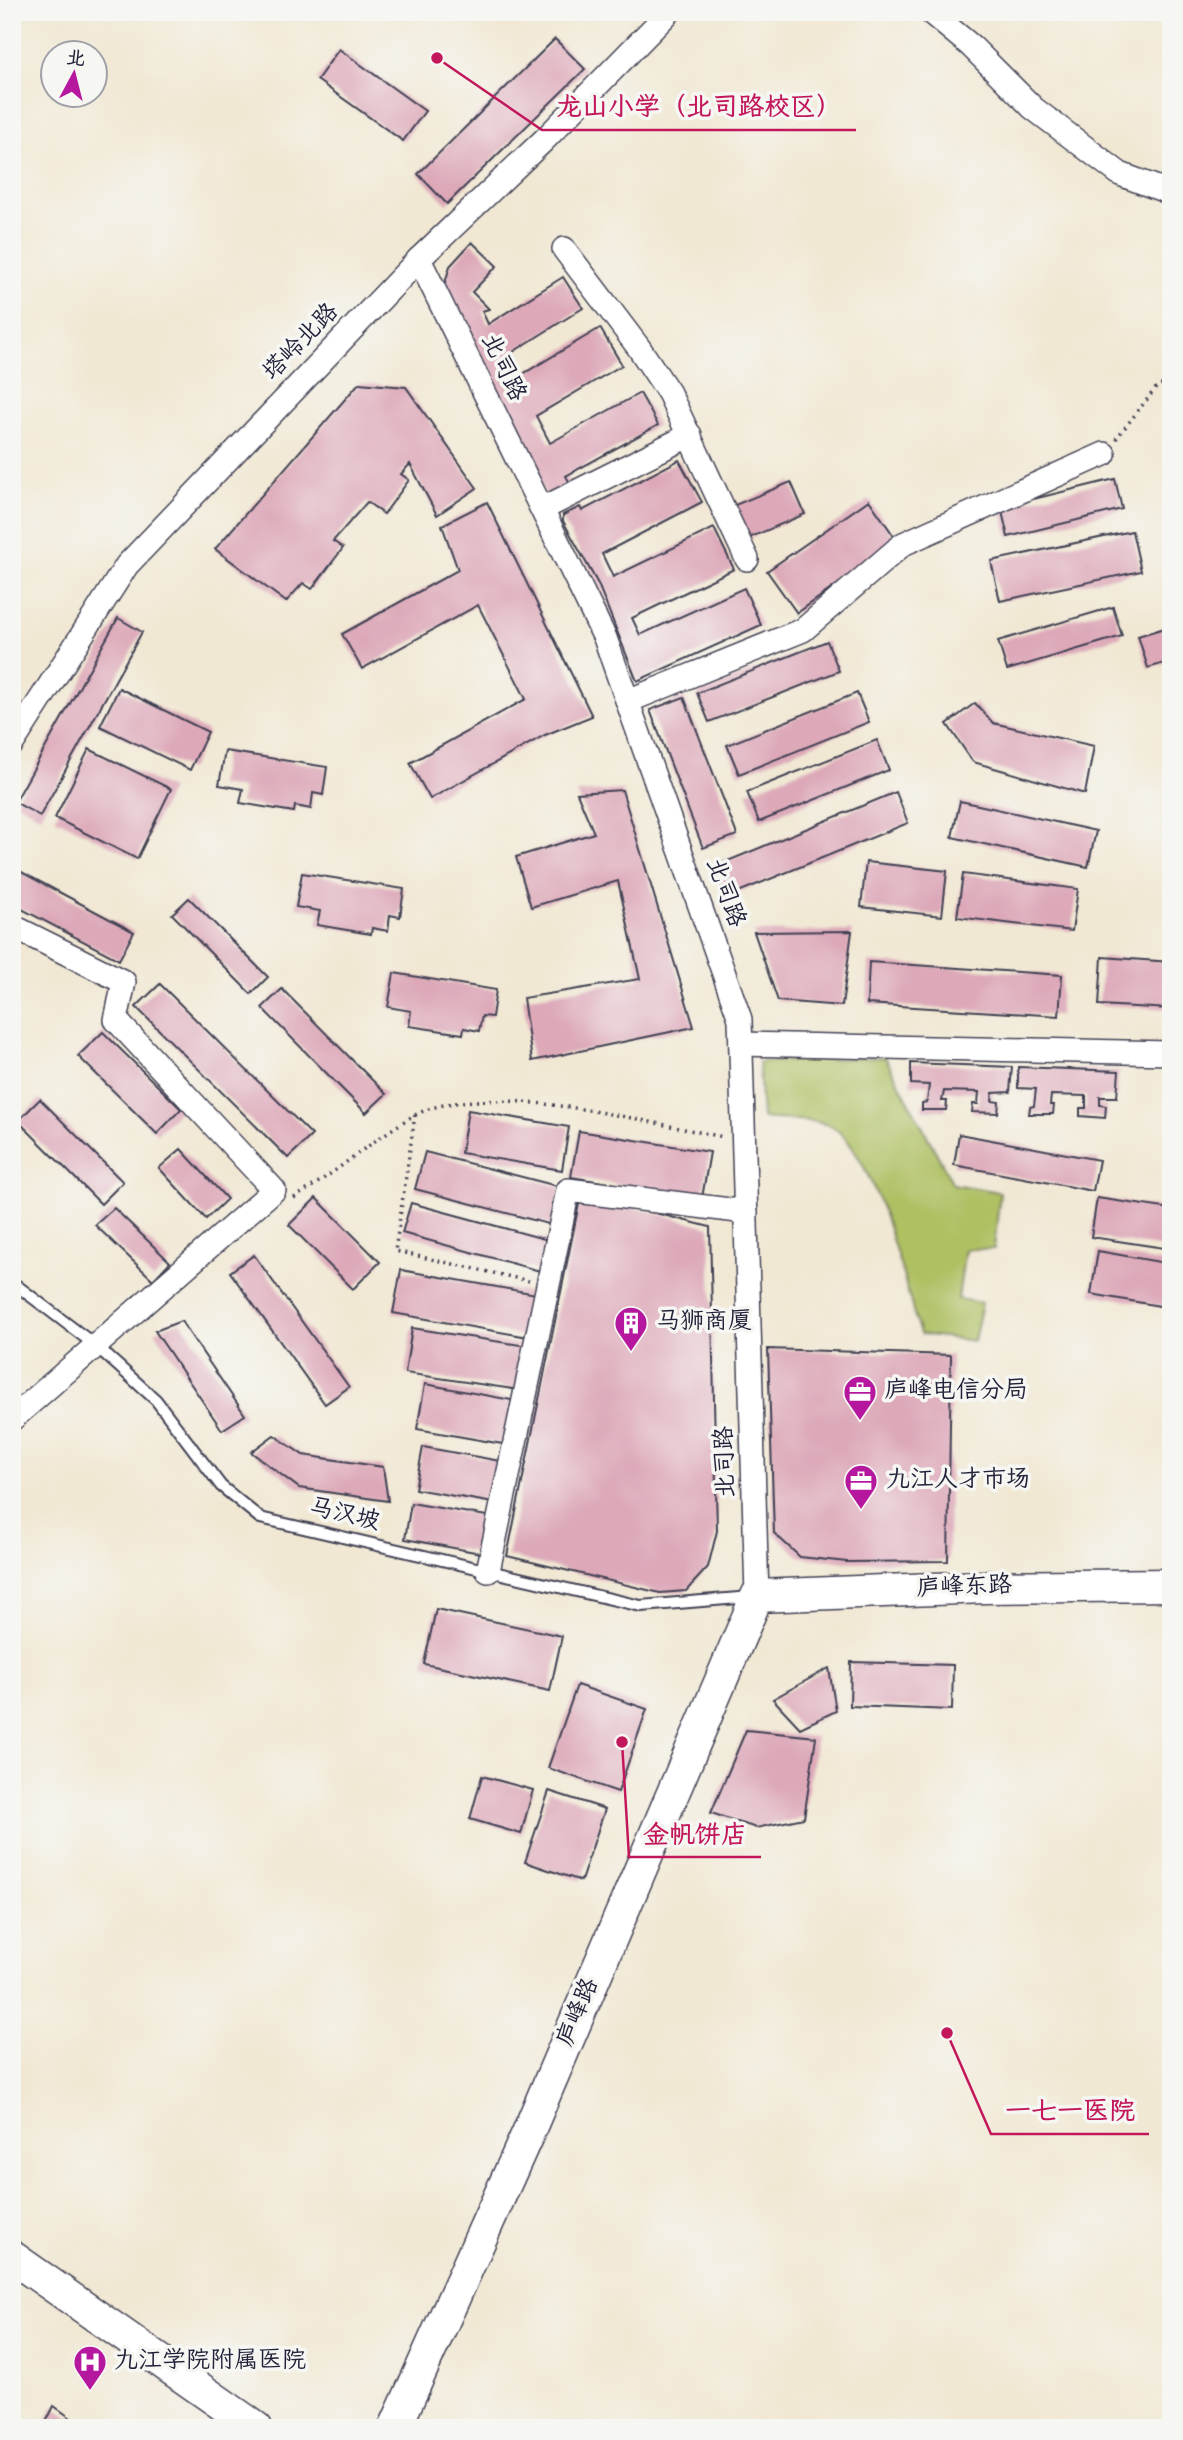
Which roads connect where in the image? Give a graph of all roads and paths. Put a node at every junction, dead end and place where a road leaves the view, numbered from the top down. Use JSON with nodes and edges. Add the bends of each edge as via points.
{"nodes":[{"id":1,"x":669,"y":12,"type":"edge"},
{"id":2,"x":930,"y":12,"type":"edge"},
{"id":3,"x":1171,"y":193,"type":"edge"},
{"id":4,"x":564,"y":249,"type":"dead end"},
{"id":5,"x":418,"y":259,"type":"junction"},
{"id":6,"x":1171,"y":380,"type":"edge"},
{"id":7,"x":690,"y":435,"type":"junction"},
{"id":8,"x":1104,"y":454,"type":"joint"},
{"id":9,"x":542,"y":509,"type":"junction"},
{"id":10,"x":747,"y":559,"type":"dead end"},
{"id":11,"x":628,"y":701,"type":"junction"},
{"id":12,"x":12,"y":744,"type":"edge"},
{"id":13,"x":12,"y":926,"type":"edge"},
{"id":14,"x":741,"y":1044,"type":"junction"},
{"id":15,"x":1171,"y":1053,"type":"edge"},
{"id":16,"x":415,"y":1115,"type":"junction"},
{"id":17,"x":743,"y":1140,"type":"junction"},
{"id":18,"x":294,"y":1198,"type":"dead end"},
{"id":19,"x":746,"y":1212,"type":"junction"},
{"id":20,"x":12,"y":1282,"type":"edge"},
{"id":21,"x":548,"y":1286,"type":"junction"},
{"id":22,"x":95,"y":1345,"type":"junction"},
{"id":23,"x":12,"y":1419,"type":"edge"},
{"id":24,"x":488,"y":1571,"type":"junction"},
{"id":25,"x":1171,"y":1585,"type":"edge"},
{"id":26,"x":757,"y":1596,"type":"junction"},
{"id":27,"x":12,"y":2257,"type":"edge"},
{"id":28,"x":256,"y":2428,"type":"edge"},
{"id":29,"x":395,"y":2428,"type":"edge"}],
"edges":[{"from":1,"to":5,"type":"street","name":"塔岭北路","via":[[544,140]]},
{"from":2,"to":3,"type":"street","via":[[1033,108],[1120,174]]},
{"from":4,"to":7,"type":"street","via":[[639,348]]},
{"from":5,"to":9,"type":"street","name":"北司路"},
{"from":5,"to":12,"type":"street","name":"塔岭北路","via":[[127,565]]},
{"from":6,"to":8,"type":"path","via":[[1156,388]]},
{"from":7,"to":9,"type":"street"},
{"from":7,"to":10,"type":"street"},
{"from":8,"to":11,"type":"street","via":[[903,544],[803,630]]},
{"from":9,"to":11,"type":"street","name":"北司路","via":[[605,638]]},
{"from":11,"to":14,"type":"street","name":"北司路","via":[[740,1019]]},
{"from":13,"to":22,"type":"street","via":[[124,982],[116,1020],[274,1190]]},
{"from":14,"to":15,"type":"street"},
{"from":14,"to":17,"type":"street","name":"北司路"},
{"from":16,"to":17,"type":"path","via":[[469,1100],[524,1100]]},
{"from":16,"to":18,"type":"path"},
{"from":16,"to":21,"type":"path","via":[[395,1251]]},
{"from":17,"to":19,"type":"street","name":"北司路"},
{"from":19,"to":21,"type":"street","via":[[568,1190]]},
{"from":19,"to":26,"type":"street","name":"北司路"},
{"from":20,"to":22,"type":"lane","name":"马汉坡"},
{"from":21,"to":24,"type":"street"},
{"from":22,"to":23,"type":"street"},
{"from":22,"to":24,"type":"lane","name":"马汉坡","via":[[156,1400],[220,1486],[260,1518]]},
{"from":24,"to":26,"type":"lane","name":"马汉坡","via":[[641,1606]]},
{"from":25,"to":26,"type":"main road","name":"庐峰东路"},
{"from":26,"to":29,"type":"main road","name":"庐峰路","via":[[534,2120]]},
{"from":27,"to":28,"type":"main road"}]}
